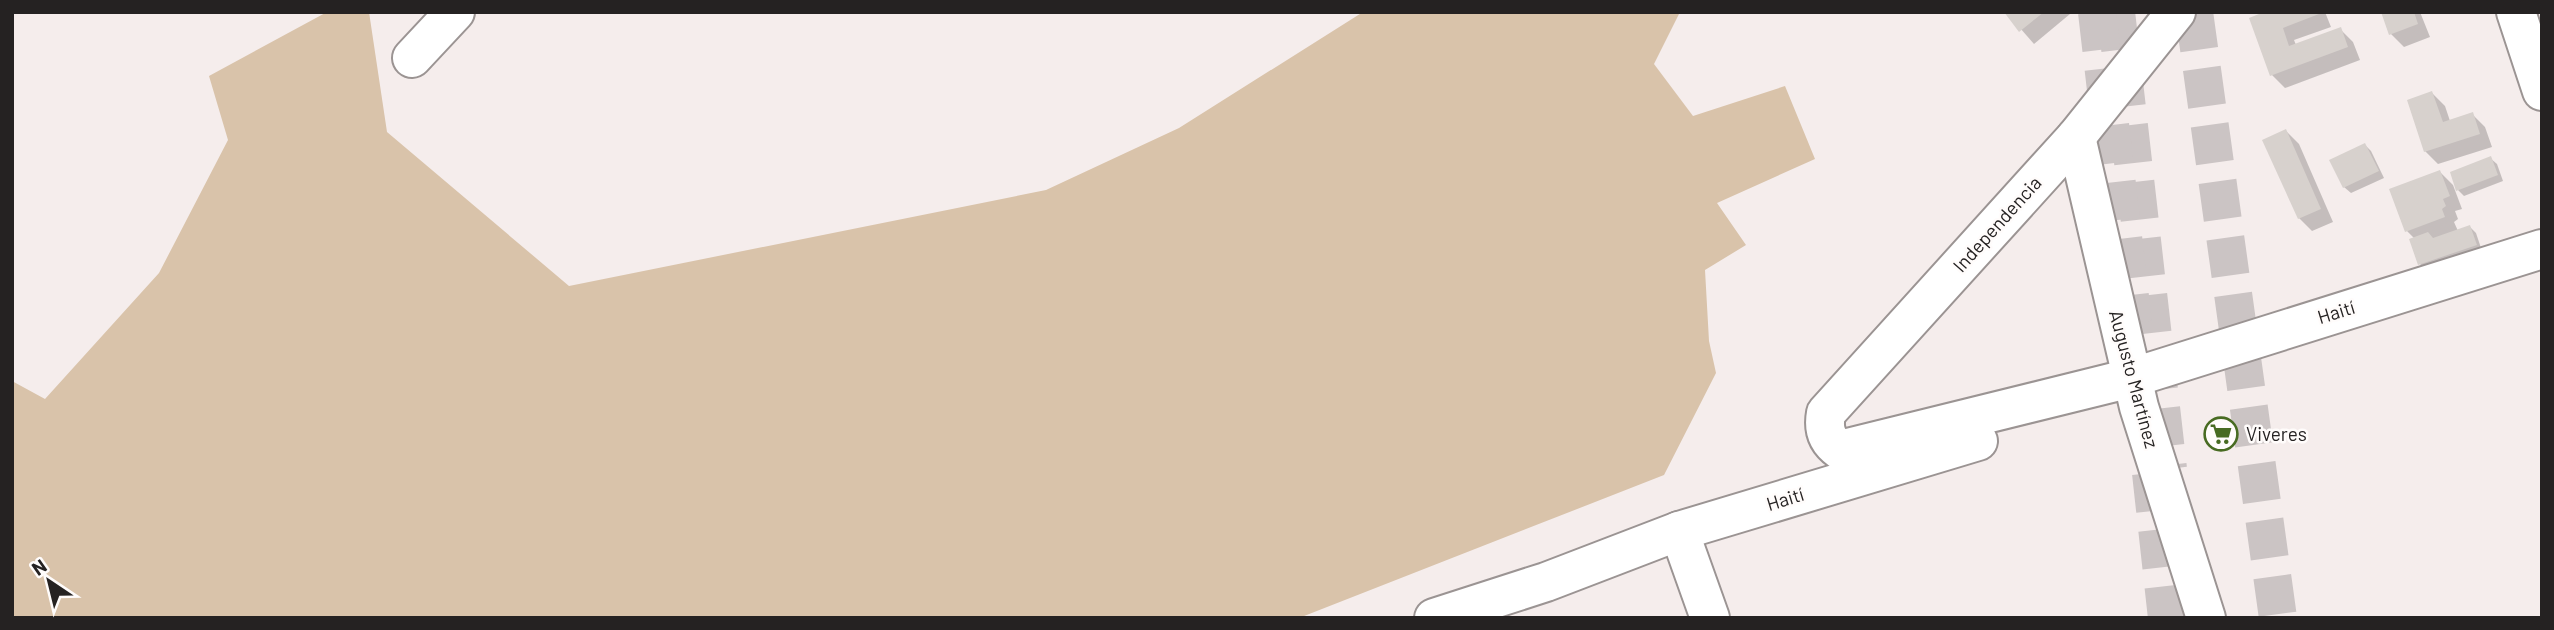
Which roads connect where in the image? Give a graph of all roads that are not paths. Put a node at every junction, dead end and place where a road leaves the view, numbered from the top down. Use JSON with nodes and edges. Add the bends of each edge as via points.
{"nodes":[{"id":1,"x":454,"y":12,"type":"edge"},
{"id":2,"x":2176,"y":12,"type":"edge"},
{"id":3,"x":2516,"y":12,"type":"edge"},
{"id":4,"x":412,"y":58,"type":"dead end"},
{"id":5,"x":2542,"y":91,"type":"edge"},
{"id":6,"x":2076,"y":137,"type":"junction"},
{"id":7,"x":2542,"y":248,"type":"edge"},
{"id":8,"x":2131,"y":378,"type":"junction"},
{"id":9,"x":1826,"y":434,"type":"joint"},
{"id":10,"x":1679,"y":531,"type":"junction"},
{"id":11,"x":1528,"y":604,"type":"edge"},
{"id":12,"x":1434,"y":618,"type":"edge"},
{"id":13,"x":1710,"y":618,"type":"edge"},
{"id":14,"x":2206,"y":618,"type":"edge"}],
"edges":[{"from":1,"to":4,"type":"street"},
{"from":2,"to":6,"type":"street","name":"Independencia"},
{"from":3,"to":5,"type":"street"},
{"from":6,"to":8,"type":"street","name":"Augusto Martínez"},
{"from":6,"to":9,"type":"street","name":"Independencia","via":[[1826,412]]},
{"from":7,"to":8,"type":"street","name":"Haití"},
{"from":8,"to":9,"type":"street","name":"Haití","via":[[1840,450]]},
{"from":8,"to":10,"type":"street","name":"Haití","via":[[2116,399]]},
{"from":8,"to":14,"type":"street","name":"Augusto Martínez"},
{"from":10,"to":11,"type":"street","name":"Haití"},
{"from":10,"to":13,"type":"street"},
{"from":11,"to":12,"type":"street","name":"Haití"}]}
